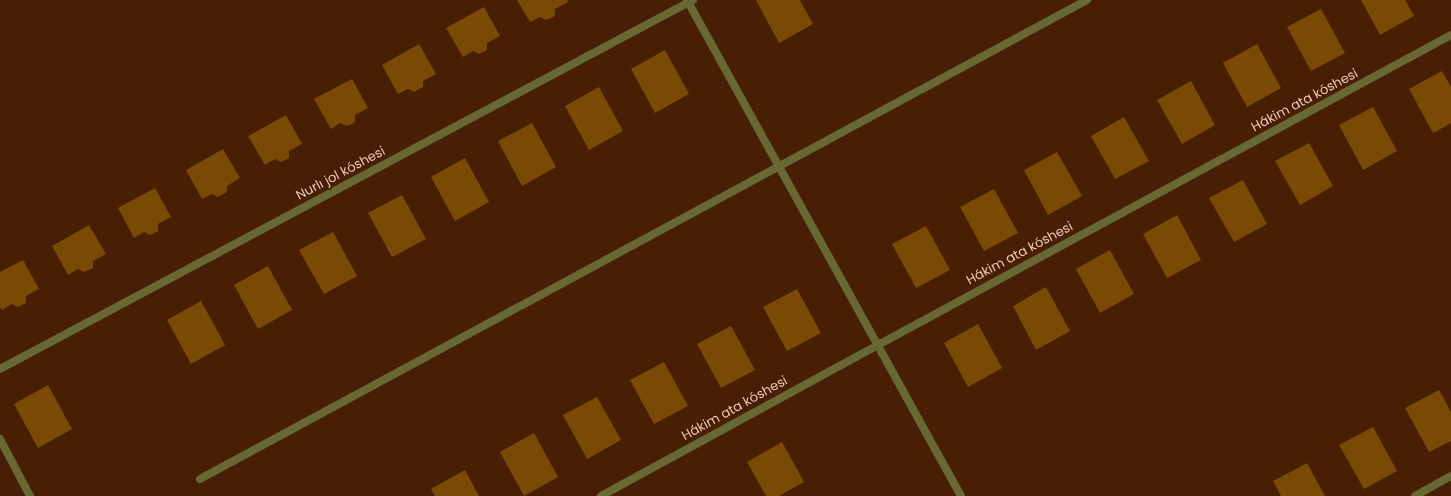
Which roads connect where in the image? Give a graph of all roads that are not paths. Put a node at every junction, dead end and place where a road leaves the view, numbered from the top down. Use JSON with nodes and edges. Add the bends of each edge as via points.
{"nodes":[{"id":1,"x":1087,"y":0,"type":"edge"},
{"id":2,"x":690,"y":1,"type":"edge"},
{"id":3,"x":1451,"y":36,"type":"edge"},
{"id":4,"x":779,"y":166,"type":"junction"},
{"id":5,"x":878,"y":345,"type":"junction"},
{"id":6,"x":0,"y":368,"type":"edge"},
{"id":7,"x":0,"y":439,"type":"edge"},
{"id":8,"x":1451,"y":476,"type":"edge"},
{"id":9,"x":200,"y":479,"type":"dead end"},
{"id":10,"x":30,"y":496,"type":"edge"},
{"id":11,"x":601,"y":496,"type":"edge"},
{"id":12,"x":961,"y":496,"type":"edge"},
{"id":13,"x":1415,"y":496,"type":"edge"}],
"edges":[{"from":1,"to":4,"type":"street"},
{"from":2,"to":4,"type":"street"},
{"from":2,"to":6,"type":"street","name":"Nurlı jol kóshesi"},
{"from":3,"to":5,"type":"street","name":"Hákim ata kóshesi"},
{"from":4,"to":5,"type":"street"},
{"from":4,"to":9,"type":"street"},
{"from":5,"to":11,"type":"street","name":"Hákim ata kóshesi"},
{"from":5,"to":12,"type":"street"},
{"from":7,"to":10,"type":"street"},
{"from":8,"to":13,"type":"street"}]}
